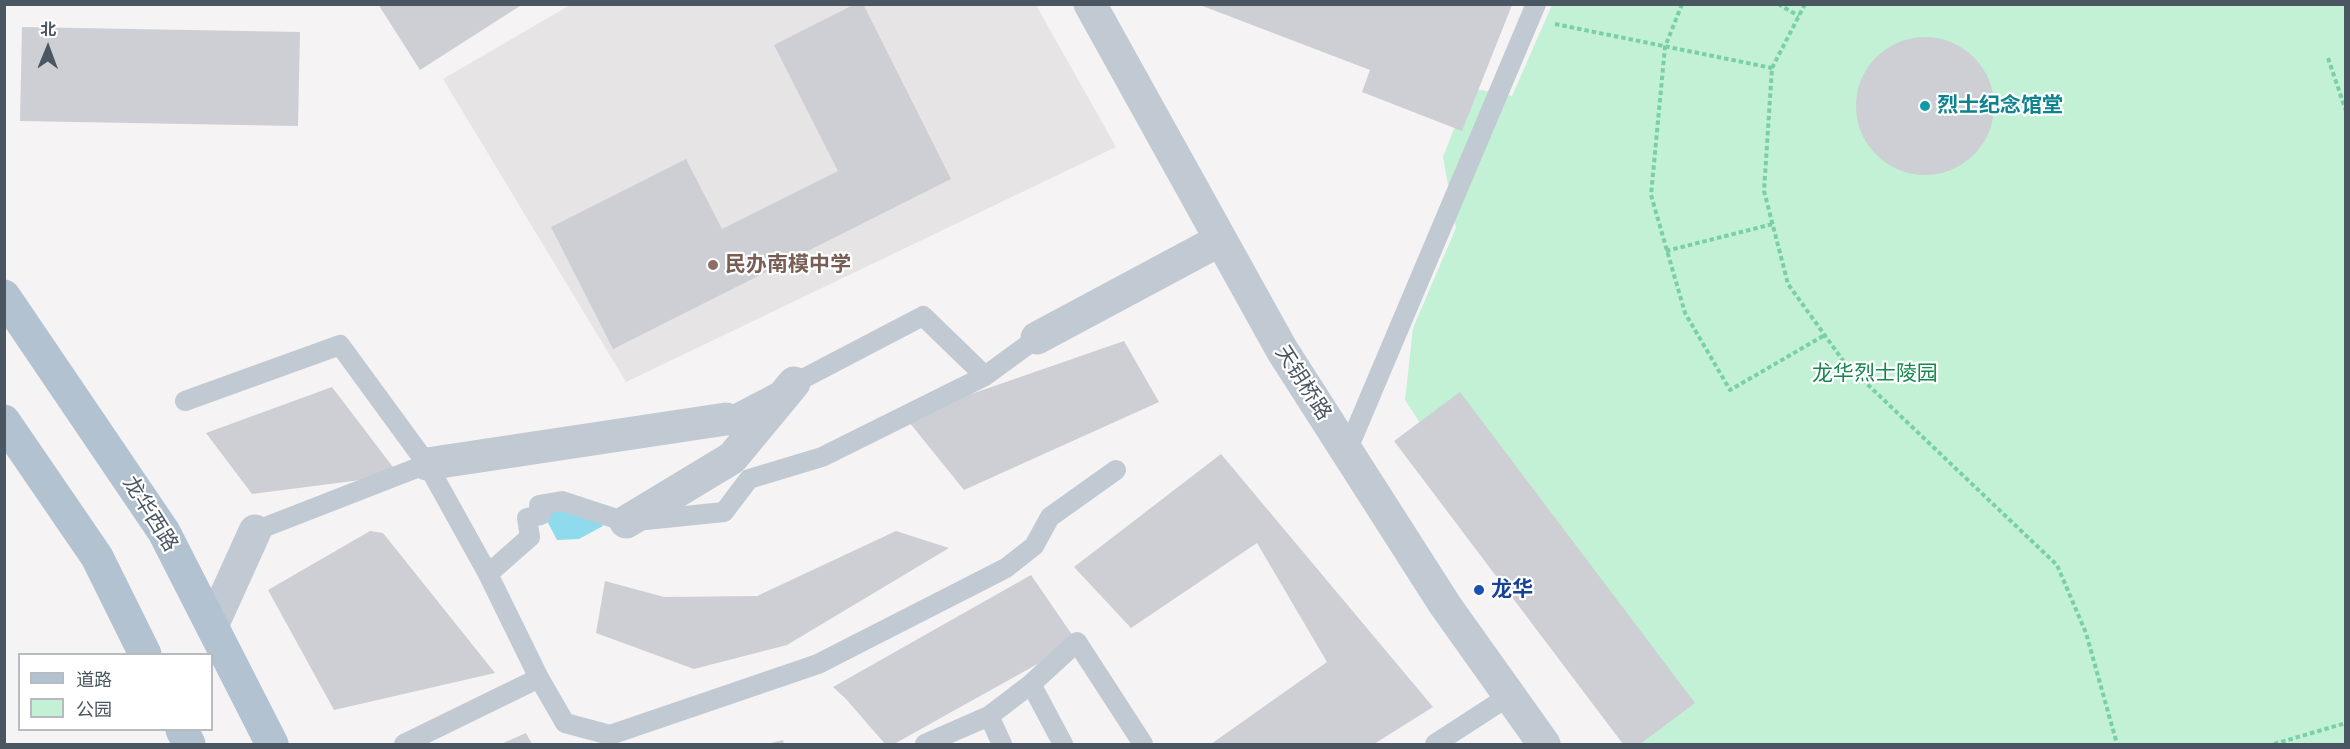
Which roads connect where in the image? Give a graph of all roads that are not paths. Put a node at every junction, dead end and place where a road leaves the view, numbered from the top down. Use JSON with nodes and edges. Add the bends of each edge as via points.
{"nodes":[{"id":1,"x":1090,"y":4,"type":"edge"},
{"id":2,"x":1533,"y":11,"type":"edge"},
{"id":3,"x":1220,"y":240,"type":"junction"},
{"id":4,"x":4,"y":296,"type":"edge"},
{"id":5,"x":1037,"y":338,"type":"joint"},
{"id":6,"x":985,"y":376,"type":"junction"},
{"id":7,"x":794,"y":383,"type":"junction"},
{"id":8,"x":185,"y":401,"type":"dead end"},
{"id":9,"x":726,"y":419,"type":"joint"},
{"id":10,"x":4,"y":421,"type":"edge"},
{"id":11,"x":1347,"y":451,"type":"junction"},
{"id":12,"x":427,"y":464,"type":"junction"},
{"id":13,"x":1116,"y":470,"type":"dead end"},
{"id":14,"x":626,"y":522,"type":"junction"},
{"id":15,"x":255,"y":531,"type":"joint"},
{"id":16,"x":488,"y":574,"type":"junction"},
{"id":17,"x":212,"y":626,"type":"junction"},
{"id":18,"x":145,"y":653,"type":"edge"},
{"id":19,"x":539,"y":678,"type":"junction"},
{"id":20,"x":1031,"y":684,"type":"junction"},
{"id":21,"x":1509,"y":696,"type":"junction"},
{"id":22,"x":989,"y":716,"type":"junction"},
{"id":23,"x":272,"y":744,"type":"edge"},
{"id":24,"x":404,"y":744,"type":"edge"},
{"id":25,"x":925,"y":744,"type":"edge"},
{"id":26,"x":1002,"y":744,"type":"edge"},
{"id":27,"x":1063,"y":744,"type":"edge"},
{"id":28,"x":1143,"y":744,"type":"edge"},
{"id":29,"x":1435,"y":744,"type":"edge"},
{"id":30,"x":1544,"y":744,"type":"edge"}],
"edges":[{"from":1,"to":3,"type":"street","name":"天钥桥路"},
{"from":2,"to":11,"type":"lane"},
{"from":3,"to":5,"type":"street"},
{"from":3,"to":11,"type":"street","name":"天钥桥路","via":[[1272,333]]},
{"from":4,"to":17,"type":"main road","name":"龙华西路","via":[[164,532]]},
{"from":5,"to":6,"type":"lane"},
{"from":6,"to":7,"type":"lane","via":[[923,316]]},
{"from":6,"to":14,"type":"lane","via":[[822,457],[749,479],[724,512]]},
{"from":7,"to":9,"type":"lane"},
{"from":7,"to":14,"type":"street","via":[[732,458]]},
{"from":8,"to":12,"type":"lane","via":[[340,345]]},
{"from":9,"to":12,"type":"street"},
{"from":10,"to":18,"type":"main road","via":[[97,557]]},
{"from":11,"to":21,"type":"street","name":"天钥桥路","via":[[1444,605]]},
{"from":12,"to":15,"type":"lane"},
{"from":12,"to":16,"type":"lane"},
{"from":13,"to":19,"type":"lane","via":[[1050,517],[1034,546],[1006,567],[818,664],[610,735],[565,723]]},
{"from":14,"to":16,"type":"lane","via":[[562,501],[539,505],[541,515],[527,518],[530,537]]},
{"from":15,"to":17,"type":"street"},
{"from":16,"to":19,"type":"lane"},
{"from":17,"to":23,"type":"main road","name":"龙华西路"},
{"from":19,"to":24,"type":"lane"},
{"from":20,"to":22,"type":"lane"},
{"from":20,"to":27,"type":"lane"},
{"from":20,"to":28,"type":"lane","via":[[1077,642]]},
{"from":21,"to":29,"type":"lane"},
{"from":21,"to":30,"type":"street","name":"天钥桥路"},
{"from":22,"to":25,"type":"lane"},
{"from":22,"to":26,"type":"lane"}]}
